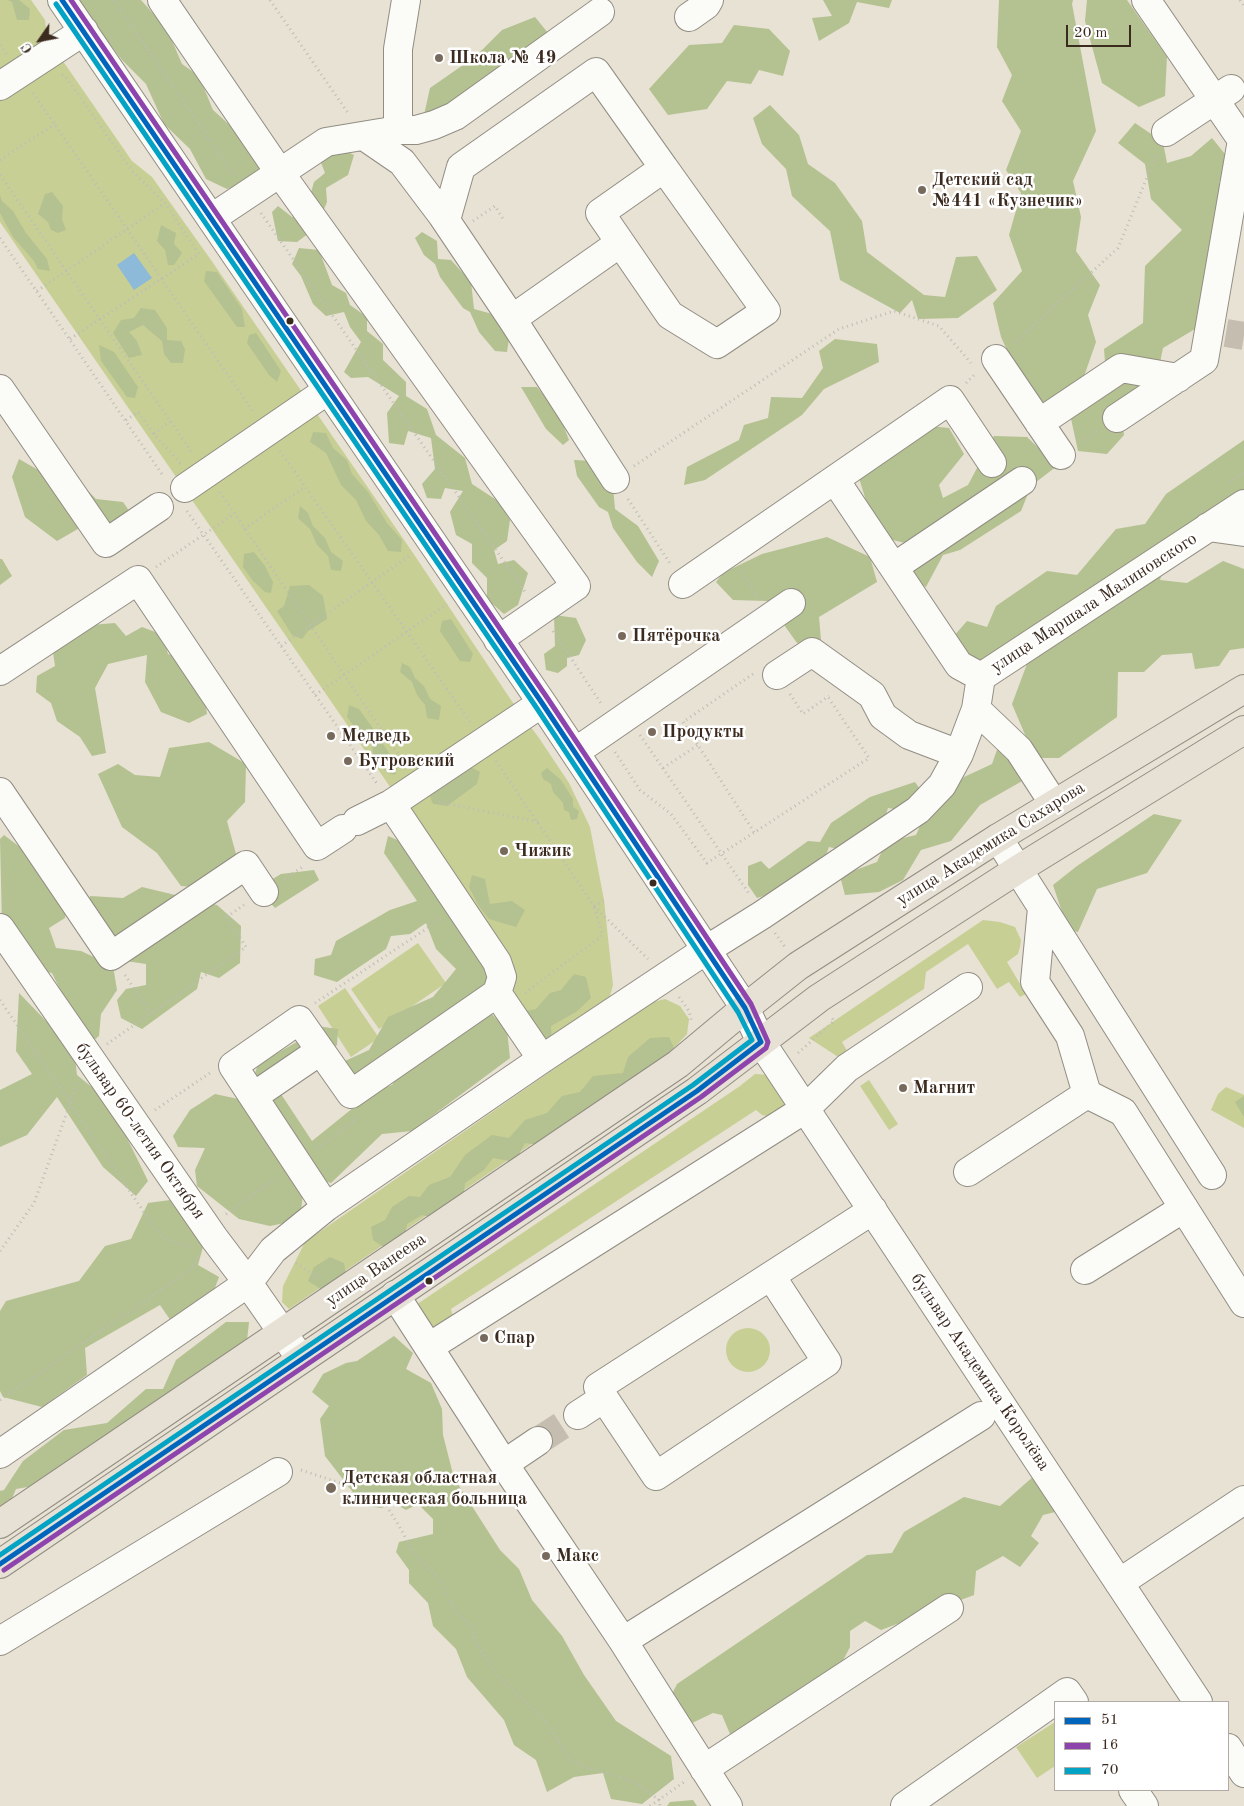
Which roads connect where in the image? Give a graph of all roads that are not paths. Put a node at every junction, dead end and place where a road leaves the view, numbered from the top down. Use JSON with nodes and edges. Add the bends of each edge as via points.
{"nodes":[{"id":1,"x":62,"y":0,"type":"edge"},
{"id":2,"x":162,"y":0,"type":"edge"},
{"id":3,"x":406,"y":0,"type":"edge"},
{"id":4,"x":1146,"y":0,"type":"edge"},
{"id":5,"x":600,"y":12,"type":"dead end"},
{"id":6,"x":84,"y":31,"type":"junction"},
{"id":7,"x":0,"y":86,"type":"edge"},
{"id":8,"x":1222,"y":95,"type":"junction"},
{"id":9,"x":398,"y":130,"type":"junction"},
{"id":10,"x":1166,"y":132,"type":"road end"},
{"id":11,"x":364,"y":136,"type":"junction"},
{"id":12,"x":664,"y":168,"type":"junction"},
{"id":13,"x":280,"y":173,"type":"junction"},
{"id":14,"x":212,"y":218,"type":"junction"},
{"id":15,"x":450,"y":227,"type":"junction"},
{"id":16,"x":620,"y":243,"type":"junction"},
{"id":17,"x":512,"y":319,"type":"junction"},
{"id":18,"x":984,"y":361,"type":"road end"},
{"id":19,"x":1178,"y":378,"type":"junction"},
{"id":20,"x":0,"y":389,"type":"edge"},
{"id":21,"x":328,"y":390,"type":"junction"},
{"id":22,"x":1117,"y":418,"type":"dead end"},
{"id":23,"x":1039,"y":423,"type":"junction"},
{"id":24,"x":1061,"y":455,"type":"dead end"},
{"id":25,"x":992,"y":463,"type":"dead end"},
{"id":26,"x":615,"y":479,"type":"road end"},
{"id":27,"x":835,"y":480,"type":"junction"},
{"id":28,"x":1022,"y":481,"type":"dead end"},
{"id":29,"x":1244,"y":504,"type":"edge"},
{"id":30,"x":1208,"y":527,"type":"junction"},
{"id":31,"x":1244,"y":532,"type":"edge"},
{"id":32,"x":894,"y":567,"type":"junction"},
{"id":33,"x":683,"y":584,"type":"road end"},
{"id":34,"x":790,"y":603,"type":"dead end"},
{"id":35,"x":498,"y":640,"type":"junction"},
{"id":36,"x":0,"y":672,"type":"edge"},
{"id":37,"x":777,"y":675,"type":"road end"},
{"id":38,"x":982,"y":677,"type":"junction"},
{"id":39,"x":1244,"y":689,"type":"edge"},
{"id":40,"x":542,"y":703,"type":"junction"},
{"id":41,"x":976,"y":710,"type":"junction"},
{"id":42,"x":1244,"y":730,"type":"edge"},
{"id":43,"x":574,"y":752,"type":"junction"},
{"id":44,"x":959,"y":754,"type":"junction"},
{"id":45,"x":0,"y":792,"type":"edge"},
{"id":46,"x":391,"y":804,"type":"junction"},
{"id":47,"x":1054,"y":804,"type":"junction"},
{"id":48,"x":998,"y":838,"type":"junction"},
{"id":49,"x":1017,"y":870,"type":"junction"},
{"id":50,"x":264,"y":892,"type":"road end"},
{"id":51,"x":1042,"y":908,"type":"junction"},
{"id":52,"x":0,"y":928,"type":"edge"},
{"id":53,"x":706,"y":950,"type":"junction"},
{"id":54,"x":968,"y":987,"type":"dead end"},
{"id":55,"x":497,"y":993,"type":"junction"},
{"id":56,"x":745,"y":1008,"type":"junction"},
{"id":57,"x":761,"y":1042,"type":"junction"},
{"id":58,"x":320,"y":1051,"type":"junction"},
{"id":59,"x":542,"y":1058,"type":"junction"},
{"id":60,"x":1087,"y":1094,"type":"junction"},
{"id":61,"x":254,"y":1096,"type":"junction"},
{"id":62,"x":805,"y":1109,"type":"junction"},
{"id":63,"x":968,"y":1172,"type":"dead end"},
{"id":64,"x":1212,"y":1175,"type":"dead end"},
{"id":65,"x":326,"y":1207,"type":"junction"},
{"id":66,"x":1184,"y":1208,"type":"junction"},
{"id":67,"x":872,"y":1210,"type":"junction"},
{"id":68,"x":1084,"y":1270,"type":"dead end"},
{"id":69,"x":771,"y":1276,"type":"junction"},
{"id":70,"x":248,"y":1283,"type":"junction"},
{"id":71,"x":395,"y":1295,"type":"junction"},
{"id":72,"x":1244,"y":1303,"type":"edge"},
{"id":73,"x":283,"y":1333,"type":"junction"},
{"id":74,"x":429,"y":1347,"type":"junction"},
{"id":75,"x":301,"y":1359,"type":"junction"},
{"id":76,"x":604,"y":1398,"type":"junction"},
{"id":77,"x":578,"y":1415,"type":"tunnel mouth"},
{"id":78,"x":980,"y":1416,"type":"dead end"},
{"id":79,"x":538,"y":1441,"type":"tunnel mouth"},
{"id":80,"x":0,"y":1454,"type":"edge"},
{"id":81,"x":504,"y":1464,"type":"junction"},
{"id":82,"x":278,"y":1472,"type":"road end"},
{"id":83,"x":1244,"y":1500,"type":"edge"},
{"id":84,"x":0,"y":1524,"type":"edge"},
{"id":85,"x":0,"y":1564,"type":"edge"},
{"id":86,"x":1120,"y":1583,"type":"junction"},
{"id":87,"x":949,"y":1608,"type":"dead end"},
{"id":88,"x":0,"y":1641,"type":"edge"},
{"id":89,"x":623,"y":1641,"type":"junction"},
{"id":90,"x":1054,"y":1701,"type":"edge"},
{"id":91,"x":1054,"y":1701,"type":"edge"},
{"id":92,"x":1073,"y":1701,"type":"edge"},
{"id":93,"x":1197,"y":1701,"type":"edge"},
{"id":94,"x":1229,"y":1750,"type":"edge"},
{"id":95,"x":704,"y":1769,"type":"junction"},
{"id":96,"x":1244,"y":1773,"type":"edge"},
{"id":97,"x":1134,"y":1791,"type":"edge"},
{"id":98,"x":728,"y":1806,"type":"edge"},
{"id":99,"x":905,"y":1806,"type":"edge"},
{"id":100,"x":1144,"y":1806,"type":"edge"}],
"edges":[{"from":1,"to":6,"type":"street","name":"бульвар Академика Королёва"},
{"from":2,"to":13,"type":"street"},
{"from":3,"to":9,"type":"street","via":[[398,49]]},
{"from":4,"to":8,"type":"street"},
{"from":5,"to":9,"type":"street","via":[[454,116],[416,130]]},
{"from":6,"to":7,"type":"street"},
{"from":6,"to":14,"type":"street","name":"бульвар Академика Королёва"},
{"from":8,"to":10,"type":"street"},
{"from":8,"to":19,"type":"street","via":[[1242,140],[1217,332],[1204,360]]},
{"from":9,"to":11,"type":"street"},
{"from":11,"to":13,"type":"street","via":[[326,142]]},
{"from":11,"to":15,"type":"street","via":[[402,162]]},
{"from":12,"to":15,"type":"street","via":[[596,72],[461,167]]},
{"from":12,"to":16,"type":"street","via":[[600,213]]},
{"from":12,"to":16,"type":"street","via":[[766,311],[717,344],[670,315]]},
{"from":13,"to":14,"type":"street"},
{"from":13,"to":35,"type":"street","via":[[576,586]]},
{"from":14,"to":21,"type":"street","name":"бульвар Академика Королёва"},
{"from":15,"to":17,"type":"street"},
{"from":16,"to":17,"type":"street"},
{"from":17,"to":26,"type":"street"},
{"from":18,"to":23,"type":"street"},
{"from":19,"to":22,"type":"street"},
{"from":19,"to":23,"type":"street","via":[[1121,368]]},
{"from":20,"to":21,"type":"street","via":[[106,543]]},
{"from":21,"to":35,"type":"street","name":"бульвар Академика Королёва"},
{"from":23,"to":24,"type":"street"},
{"from":25,"to":27,"type":"street","via":[[950,400]]},
{"from":27,"to":32,"type":"street"},
{"from":27,"to":33,"type":"street"},
{"from":28,"to":32,"type":"street"},
{"from":29,"to":30,"type":"street","name":"улица Маршала Малиновского"},
{"from":30,"to":31,"type":"street"},
{"from":30,"to":38,"type":"street","name":"улица Маршала Малиновского"},
{"from":32,"to":38,"type":"street","via":[[959,665]]},
{"from":34,"to":43,"type":"street"},
{"from":35,"to":40,"type":"street","name":"бульвар Академика Королёва"},
{"from":36,"to":46,"type":"street","via":[[138,580],[317,846]]},
{"from":37,"to":44,"type":"street","via":[[812,652],[872,695],[883,716],[909,735]]},
{"from":38,"to":41,"type":"street","name":"улица Маршала Малиновского"},
{"from":39,"to":47,"type":"main road","name":"улица Академика Сахарова"},
{"from":40,"to":43,"type":"street","name":"бульвар Академика Королёва"},
{"from":40,"to":46,"type":"street","via":[[477,732],[412,775]]},
{"from":41,"to":44,"type":"street","name":"улица Маршала Малиновского"},
{"from":41,"to":47,"type":"street","via":[[1019,750]]},
{"from":42,"to":49,"type":"main road","name":"улица Академика Сахарова"},
{"from":43,"to":53,"type":"street","name":"бульвар Академика Королёва"},
{"from":44,"to":53,"type":"street","name":"улица Маршала Малиновского","via":[[942,785],[918,810]]},
{"from":45,"to":50,"type":"street","via":[[112,956],[246,865]]},
{"from":46,"to":55,"type":"street","via":[[497,962],[502,977]]},
{"from":47,"to":48,"type":"main road","name":"улица Академика Сахарова"},
{"from":48,"to":49,"type":"street"},
{"from":48,"to":56,"type":"main road","name":"улица Академика Сахарова","via":[[798,966]]},
{"from":49,"to":51,"type":"street"},
{"from":49,"to":57,"type":"main road","name":"улица Академика Сахарова","via":[[819,998]]},
{"from":51,"to":60,"type":"street","via":[[1035,982],[1070,1036]]},
{"from":51,"to":64,"type":"street"},
{"from":52,"to":70,"type":"street","name":"бульвар 60-летия Октября","via":[[94,1052],[208,1243]]},
{"from":53,"to":56,"type":"street","name":"бульвар Академика Королёва"},
{"from":53,"to":59,"type":"street","name":"улица Маршала Малиновского"},
{"from":54,"to":62,"type":"street","via":[[847,1068]]},
{"from":55,"to":58,"type":"street","via":[[351,1094]]},
{"from":55,"to":59,"type":"street"},
{"from":56,"to":57,"type":"street","name":"бульвар Академика Королёва"},
{"from":56,"to":73,"type":"main road","name":"улица Ванеева","via":[[678,1064]]},
{"from":57,"to":62,"type":"street","name":"бульвар Академика Королёва"},
{"from":57,"to":71,"type":"main road","name":"улица Ванеева","via":[[697,1091]]},
{"from":58,"to":61,"type":"street"},
{"from":58,"to":61,"type":"street","via":[[299,1020],[233,1066]]},
{"from":59,"to":65,"type":"street","name":"улица Маршала Малиновского"},
{"from":60,"to":63,"type":"street"},
{"from":60,"to":66,"type":"street","via":[[1123,1112]]},
{"from":61,"to":65,"type":"street"},
{"from":62,"to":67,"type":"street","name":"бульвар Академика Королёва"},
{"from":62,"to":74,"type":"street"},
{"from":65,"to":70,"type":"street","name":"улица Маршала Малиновского","via":[[273,1250]]},
{"from":66,"to":68,"type":"street"},
{"from":66,"to":72,"type":"street"},
{"from":67,"to":69,"type":"street"},
{"from":67,"to":86,"type":"street","name":"бульвар Академика Королёва"},
{"from":69,"to":76,"type":"street","via":[[598,1387]]},
{"from":69,"to":76,"type":"street","via":[[828,1362],[656,1476]]},
{"from":70,"to":73,"type":"street","name":"бульвар 60-летия Октября"},
{"from":70,"to":80,"type":"street","name":"улица Маршала Малиновского"},
{"from":71,"to":74,"type":"street"},
{"from":71,"to":75,"type":"main road","name":"улица Ванеева"},
{"from":73,"to":75,"type":"street","name":"бульвар 60-летия Октября"},
{"from":73,"to":84,"type":"main road","name":"улица Ванеева"},
{"from":74,"to":81,"type":"street"},
{"from":75,"to":85,"type":"main road","name":"улица Ванеева"},
{"from":76,"to":77,"type":"street"},
{"from":78,"to":89,"type":"street"},
{"from":79,"to":81,"type":"street"},
{"from":81,"to":89,"type":"street"},
{"from":82,"to":88,"type":"street"},
{"from":83,"to":86,"type":"street"},
{"from":86,"to":93,"type":"street","name":"бульвар Академика Королёва"},
{"from":87,"to":95,"type":"street"},
{"from":89,"to":95,"type":"street"},
{"from":90,"to":99,"type":"street"},
{"from":91,"to":92,"type":"street","via":[[1067,1692]]},
{"from":94,"to":96,"type":"street"},
{"from":95,"to":98,"type":"street"},
{"from":97,"to":100,"type":"street"}]}
